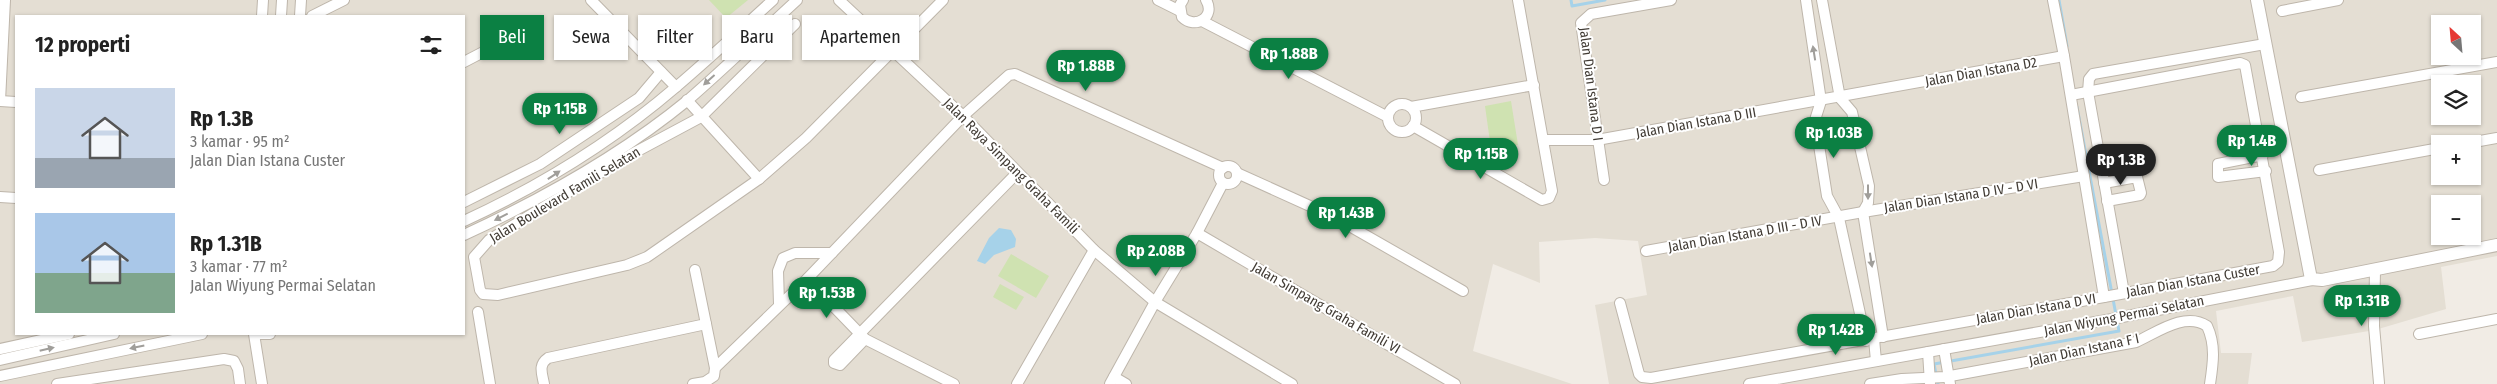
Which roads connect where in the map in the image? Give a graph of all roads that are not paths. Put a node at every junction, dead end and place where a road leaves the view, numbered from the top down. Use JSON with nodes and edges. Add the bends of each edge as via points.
{"nodes":[{"id":1,"x":5,"y":0,"type":"edge"},
{"id":2,"x":263,"y":0,"type":"edge"},
{"id":3,"x":282,"y":0,"type":"edge"},
{"id":4,"x":301,"y":0,"type":"edge"},
{"id":5,"x":344,"y":0,"type":"edge"},
{"id":6,"x":591,"y":0,"type":"edge"},
{"id":7,"x":773,"y":0,"type":"edge"},
{"id":8,"x":797,"y":0,"type":"edge"},
{"id":9,"x":839,"y":0,"type":"edge"},
{"id":10,"x":943,"y":0,"type":"edge"},
{"id":11,"x":1158,"y":0,"type":"edge"},
{"id":12,"x":1183,"y":0,"type":"edge"},
{"id":13,"x":1206,"y":0,"type":"edge"},
{"id":14,"x":1518,"y":0,"type":"edge"},
{"id":15,"x":1671,"y":0,"type":"edge"},
{"id":16,"x":1806,"y":0,"type":"edge"},
{"id":17,"x":1822,"y":0,"type":"edge"},
{"id":18,"x":2053,"y":0,"type":"edge"},
{"id":19,"x":2257,"y":0,"type":"edge"},
{"id":20,"x":2338,"y":0,"type":"edge"},
{"id":21,"x":1180,"y":11,"type":"junction"},
{"id":22,"x":2282,"y":11,"type":"dead end"},
{"id":23,"x":262,"y":15,"type":"edge"},
{"id":24,"x":281,"y":15,"type":"edge"},
{"id":25,"x":300,"y":15,"type":"edge"},
{"id":26,"x":314,"y":15,"type":"edge"},
{"id":27,"x":856,"y":15,"type":"edge"},
{"id":28,"x":2,"y":20,"type":"edge"},
{"id":29,"x":15,"y":20,"type":"edge"},
{"id":30,"x":1202,"y":21,"type":"junction"},
{"id":31,"x":795,"y":24,"type":"dead end"},
{"id":32,"x":919,"y":24,"type":"edge"},
{"id":33,"x":2265,"y":44,"type":"junction"},
{"id":34,"x":480,"y":54,"type":"edge"},
{"id":35,"x":2064,"y":56,"type":"junction"},
{"id":36,"x":882,"y":60,"type":"edge"},
{"id":37,"x":904,"y":60,"type":"edge"},
{"id":38,"x":465,"y":61,"type":"edge"},
{"id":39,"x":2497,"y":62,"type":"edge"},
{"id":40,"x":661,"y":72,"type":"junction"},
{"id":41,"x":1534,"y":85,"type":"junction"},
{"id":42,"x":676,"y":87,"type":"junction"},
{"id":43,"x":2087,"y":93,"type":"junction"},
{"id":44,"x":2072,"y":95,"type":"junction"},
{"id":45,"x":2301,"y":97,"type":"dead end"},
{"id":46,"x":1840,"y":98,"type":"junction"},
{"id":47,"x":687,"y":100,"type":"junction"},
{"id":48,"x":0,"y":101,"type":"edge"},
{"id":49,"x":1821,"y":101,"type":"junction"},
{"id":50,"x":15,"y":102,"type":"edge"},
{"id":51,"x":1411,"y":107,"type":"junction"},
{"id":52,"x":963,"y":116,"type":"junction"},
{"id":53,"x":701,"y":117,"type":"junction"},
{"id":54,"x":1388,"y":118,"type":"junction"},
{"id":55,"x":1413,"y":126,"type":"junction"},
{"id":56,"x":2497,"y":138,"type":"edge"},
{"id":57,"x":1544,"y":140,"type":"junction"},
{"id":58,"x":1598,"y":140,"type":"junction"},
{"id":59,"x":2481,"y":141,"type":"edge"},
{"id":60,"x":2431,"y":150,"type":"edge"},
{"id":61,"x":2262,"y":155,"type":"junction"},
{"id":62,"x":2232,"y":161,"type":"junction"},
{"id":63,"x":1223,"y":168,"type":"junction"},
{"id":64,"x":2319,"y":170,"type":"dead end"},
{"id":65,"x":2266,"y":171,"type":"junction"},
{"id":66,"x":1017,"y":173,"type":"junction"},
{"id":67,"x":1237,"y":173,"type":"junction"},
{"id":68,"x":2084,"y":176,"type":"junction"},
{"id":69,"x":2234,"y":176,"type":"junction"},
{"id":70,"x":759,"y":179,"type":"junction"},
{"id":71,"x":1604,"y":180,"type":"dead end"},
{"id":72,"x":1223,"y":183,"type":"junction"},
{"id":73,"x":2104,"y":183,"type":"junction"},
{"id":74,"x":0,"y":197,"type":"edge"},
{"id":75,"x":15,"y":198,"type":"edge"},
{"id":76,"x":2107,"y":201,"type":"junction"},
{"id":77,"x":465,"y":202,"type":"edge"},
{"id":78,"x":1863,"y":212,"type":"junction"},
{"id":79,"x":1840,"y":218,"type":"junction"},
{"id":80,"x":465,"y":220,"type":"edge"},
{"id":81,"x":1197,"y":233,"type":"junction"},
{"id":82,"x":465,"y":234,"type":"edge"},
{"id":83,"x":2497,"y":245,"type":"edge"},
{"id":84,"x":1094,"y":250,"type":"junction"},
{"id":85,"x":1646,"y":251,"type":"dead end"},
{"id":86,"x":832,"y":253,"type":"junction"},
{"id":87,"x":695,"y":270,"type":"dead end"},
{"id":88,"x":2375,"y":270,"type":"junction"},
{"id":89,"x":806,"y":279,"type":"junction"},
{"id":90,"x":2312,"y":280,"type":"junction"},
{"id":91,"x":1463,"y":290,"type":"dead end"},
{"id":92,"x":2115,"y":295,"type":"junction"},
{"id":93,"x":1155,"y":302,"type":"junction"},
{"id":94,"x":1620,"y":303,"type":"dead end"},
{"id":95,"x":779,"y":304,"type":"junction"},
{"id":96,"x":478,"y":312,"type":"dead end"},
{"id":97,"x":2497,"y":319,"type":"edge"},
{"id":98,"x":706,"y":324,"type":"junction"},
{"id":99,"x":2419,"y":334,"type":"dead end"},
{"id":100,"x":63,"y":335,"type":"edge"},
{"id":101,"x":110,"y":335,"type":"edge"},
{"id":102,"x":197,"y":335,"type":"edge"},
{"id":103,"x":254,"y":335,"type":"edge"},
{"id":104,"x":862,"y":337,"type":"junction"},
{"id":105,"x":1874,"y":339,"type":"junction"},
{"id":106,"x":0,"y":349,"type":"edge"},
{"id":107,"x":1928,"y":352,"type":"junction"},
{"id":108,"x":1944,"y":352,"type":"junction"},
{"id":109,"x":0,"y":360,"type":"edge"},
{"id":110,"x":1876,"y":361,"type":"junction"},
{"id":111,"x":715,"y":368,"type":"junction"},
{"id":112,"x":0,"y":376,"type":"edge"},
{"id":113,"x":1948,"y":377,"type":"edge"},
{"id":114,"x":1930,"y":380,"type":"edge"},
{"id":115,"x":1112,"y":381,"type":"edge"},
{"id":116,"x":1450,"y":383,"type":"edge"},
{"id":117,"x":2379,"y":383,"type":"dead end"},
{"id":118,"x":58,"y":384,"type":"edge"},
{"id":119,"x":240,"y":384,"type":"edge"},
{"id":120,"x":262,"y":384,"type":"edge"},
{"id":121,"x":490,"y":384,"type":"edge"},
{"id":122,"x":544,"y":384,"type":"edge"},
{"id":123,"x":693,"y":384,"type":"edge"},
{"id":124,"x":954,"y":384,"type":"edge"},
{"id":125,"x":1017,"y":384,"type":"edge"},
{"id":126,"x":1126,"y":384,"type":"edge"},
{"id":127,"x":1292,"y":384,"type":"edge"},
{"id":128,"x":1749,"y":384,"type":"edge"},
{"id":129,"x":1870,"y":384,"type":"edge"},
{"id":130,"x":2210,"y":384,"type":"edge"}],
"edges":[{"from":1,"to":28,"type":"street"},
{"from":2,"to":23,"type":"street"},
{"from":3,"to":24,"type":"street"},
{"from":4,"to":25,"type":"street"},
{"from":5,"to":26,"type":"street"},
{"from":6,"to":40,"type":"street"},
{"from":7,"to":42,"type":"street","name":"Jalan Boulevard Famili Selatan"},
{"from":8,"to":47,"type":"street","name":"Jalan Boulevard Famili Selatan","one_way":true},
{"from":9,"to":27,"type":"street","name":"Jalan Raya Simpang Graha Famili"},
{"from":10,"to":32,"type":"street","name":"Jalan Boulevard Famili Selatan"},
{"from":11,"to":21,"type":"street"},
{"from":12,"to":21,"type":"street"},
{"from":13,"to":30,"type":"street","via":[[1208,14]]},
{"from":14,"to":41,"type":"street"},
{"from":15,"to":58,"type":"street","name":"Jalan Dian Istana D I","via":[[1592,14],[1583,19],[1581,28]]},
{"from":49,"to":16,"type":"street","one_way":true},
{"from":17,"to":46,"type":"street"},
{"from":18,"to":35,"type":"street"},
{"from":19,"to":33,"type":"street"},
{"from":20,"to":22,"type":"street"},
{"from":21,"to":30,"type":"street","via":[[1191,23]]},
{"from":28,"to":29,"type":"street"},
{"from":28,"to":48,"type":"street"},
{"from":30,"to":54,"type":"street"},
{"from":31,"to":53,"type":"street","name":"Jalan Boulevard Famili Selatan"},
{"from":33,"to":43,"type":"street","via":[[2093,74]]},
{"from":33,"to":90,"type":"street","via":[[2308,274]]},
{"from":34,"to":38,"type":"street"},
{"from":35,"to":44,"type":"street","name":"Jalan Dian Istana D VI"},
{"from":35,"to":46,"type":"street","name":"Jalan Dian Istana D2"},
{"from":36,"to":70,"type":"street","name":"Jalan Boulevard Famili Selatan","via":[[806,138]]},
{"from":37,"to":52,"type":"street","name":"Jalan Raya Simpang Graha Famili"},
{"from":39,"to":45,"type":"street"},
{"from":40,"to":42,"type":"street"},
{"from":40,"to":77,"type":"street","via":[[639,98],[540,164]]},
{"from":41,"to":51,"type":"street"},
{"from":41,"to":57,"type":"street"},
{"from":80,"to":42,"type":"street","name":"Jalan Boulevard Famili Selatan","one_way":true,"via":[[544,181],[628,125]]},
{"from":43,"to":44,"type":"street","name":"Jalan Dian Istana Custer"},
{"from":43,"to":61,"type":"street","name":"Jalan Dian Istana Custer","via":[[2242,64],[2246,68]]},
{"from":43,"to":73,"type":"street"},
{"from":44,"to":68,"type":"street","name":"Jalan Dian Istana D VI"},
{"from":46,"to":49,"type":"street","name":"Jalan Dian Istana D2"},
{"from":46,"to":78,"type":"street","one_way":true,"via":[[1852,112],[1869,186],[1868,203]]},
{"from":47,"to":53,"type":"street"},
{"from":47,"to":82,"type":"street","name":"Jalan Boulevard Famili Selatan","one_way":true,"via":[[622,147],[545,194]]},
{"from":48,"to":50,"type":"street"},
{"from":49,"to":58,"type":"street","name":"Jalan Dian Istana D III"},
{"from":49,"to":79,"type":"street","via":[[1815,120],[1827,196]]},
{"from":51,"to":54,"type":"street","via":[[1396,105]]},
{"from":51,"to":55,"type":"street","via":[[1416,116]]},
{"from":52,"to":63,"type":"street","via":[[1003,78],[1016,74]]},
{"from":52,"to":66,"type":"street","name":"Jalan Raya Simpang Graha Famili"},
{"from":52,"to":86,"type":"street"},
{"from":53,"to":70,"type":"street"},
{"from":53,"to":70,"type":"street","name":"Jalan Boulevard Famili Selatan","via":[[630,155],[489,240],[474,257],[480,290],[488,296],[498,295],[638,262]]},
{"from":54,"to":55,"type":"street","via":[[1397,131]]},
{"from":55,"to":57,"type":"street","via":[[1542,200],[1549,198],[1552,191]]},
{"from":56,"to":59,"type":"street"},
{"from":57,"to":58,"type":"street","name":"Jalan Dian Istana D III"},
{"from":58,"to":71,"type":"street","name":"Jalan Dian Istana D I"},
{"from":60,"to":64,"type":"street"},
{"from":61,"to":62,"type":"street"},
{"from":61,"to":65,"type":"street","name":"Jalan Dian Istana Custer"},
{"from":62,"to":69,"type":"street"},
{"from":62,"to":69,"type":"street","via":[[2217,165],[2218,177]]},
{"from":63,"to":67,"type":"street","via":[[1233,168]]},
{"from":63,"to":72,"type":"street","via":[[1220,173]]},
{"from":65,"to":69,"type":"street"},
{"from":65,"to":92,"type":"street","name":"Jalan Dian Istana Custer","via":[[2279,252],[2276,264]]},
{"from":66,"to":84,"type":"street","name":"Jalan Raya Simpang Graha Famili"},
{"from":66,"to":104,"type":"street"},
{"from":67,"to":72,"type":"street","via":[[1233,183]]},
{"from":67,"to":91,"type":"street","via":[[1332,216]]},
{"from":68,"to":78,"type":"street","name":"Jalan Dian Istana D IV - D VI"},
{"from":68,"to":92,"type":"street","name":"Jalan Dian Istana D VI"},
{"from":72,"to":81,"type":"street"},
{"from":73,"to":76,"type":"street"},
{"from":73,"to":76,"type":"street","via":[[2137,178],[2142,193]]},
{"from":74,"to":75,"type":"street"},
{"from":76,"to":92,"type":"street"},
{"from":78,"to":79,"type":"street","name":"Jalan Dian Istana D IV - D VI"},
{"from":78,"to":105,"type":"street","one_way":true},
{"from":79,"to":85,"type":"street","name":"Jalan Dian Istana D III - D IV"},
{"from":79,"to":105,"type":"street","name":"Jalan Dian Istana D III - D IV"},
{"from":81,"to":93,"type":"street"},
{"from":81,"to":116,"type":"street","name":"Jalan Simpang Graha Famili VI"},
{"from":83,"to":88,"type":"street","name":"Jalan Wiyung Permai Selatan"},
{"from":84,"to":93,"type":"street","name":"Jalan Raya Simpang Graha Famili"},
{"from":84,"to":125,"type":"street"},
{"from":86,"to":89,"type":"street"},
{"from":86,"to":95,"type":"street","via":[[795,253],[783,258],[778,271]]},
{"from":87,"to":98,"type":"street"},
{"from":88,"to":90,"type":"street","name":"Jalan Wiyung Permai Selatan"},
{"from":88,"to":117,"type":"street","via":[[2374,326]]},
{"from":89,"to":95,"type":"street"},
{"from":89,"to":104,"type":"street"},
{"from":90,"to":108,"type":"street","name":"Jalan Wiyung Permai Selatan"},
{"from":92,"to":105,"type":"street","name":"Jalan Dian Istana D VI"},
{"from":93,"to":115,"type":"street"},
{"from":93,"to":127,"type":"street","name":"Jalan Raya Simpang Graha Famili"},
{"from":94,"to":105,"type":"street","name":"Jalan Dian Istana D VI","via":[[1639,374],[1646,378]]},
{"from":95,"to":111,"type":"street"},
{"from":96,"to":121,"type":"street"},
{"from":97,"to":99,"type":"street"},
{"from":98,"to":111,"type":"street"},
{"from":98,"to":122,"type":"street","via":[[548,358],[542,362],[541,368]]},
{"from":100,"to":106,"type":"street"},
{"from":109,"to":101,"type":"street","one_way":true},
{"from":102,"to":112,"type":"street","one_way":true},
{"from":103,"to":120,"type":"street"},
{"from":104,"to":124,"type":"street"},
{"from":105,"to":110,"type":"street"},
{"from":107,"to":108,"type":"street","name":"Jalan Wiyung Permai Selatan"},
{"from":107,"to":110,"type":"street","name":"Jalan Wiyung Permai Selatan"},
{"from":107,"to":114,"type":"street"},
{"from":108,"to":113,"type":"street"},
{"from":110,"to":128,"type":"street","name":"Jalan Wiyung Permai Selatan"},
{"from":111,"to":123,"type":"street","via":[[710,380]]},
{"from":113,"to":114,"type":"street","name":"Jalan Dian Istana F I"},
{"from":113,"to":130,"type":"street","name":"Jalan Dian Istana F I","via":[[2136,342],[2160,328],[2194,321],[2207,326],[2210,332],[2215,356]]},
{"from":114,"to":129,"type":"street","name":"Jalan Dian Istana F I","via":[[1902,379]]},
{"from":115,"to":126,"type":"street"},
{"from":118,"to":119,"type":"street","via":[[224,359],[234,362]]}]}
